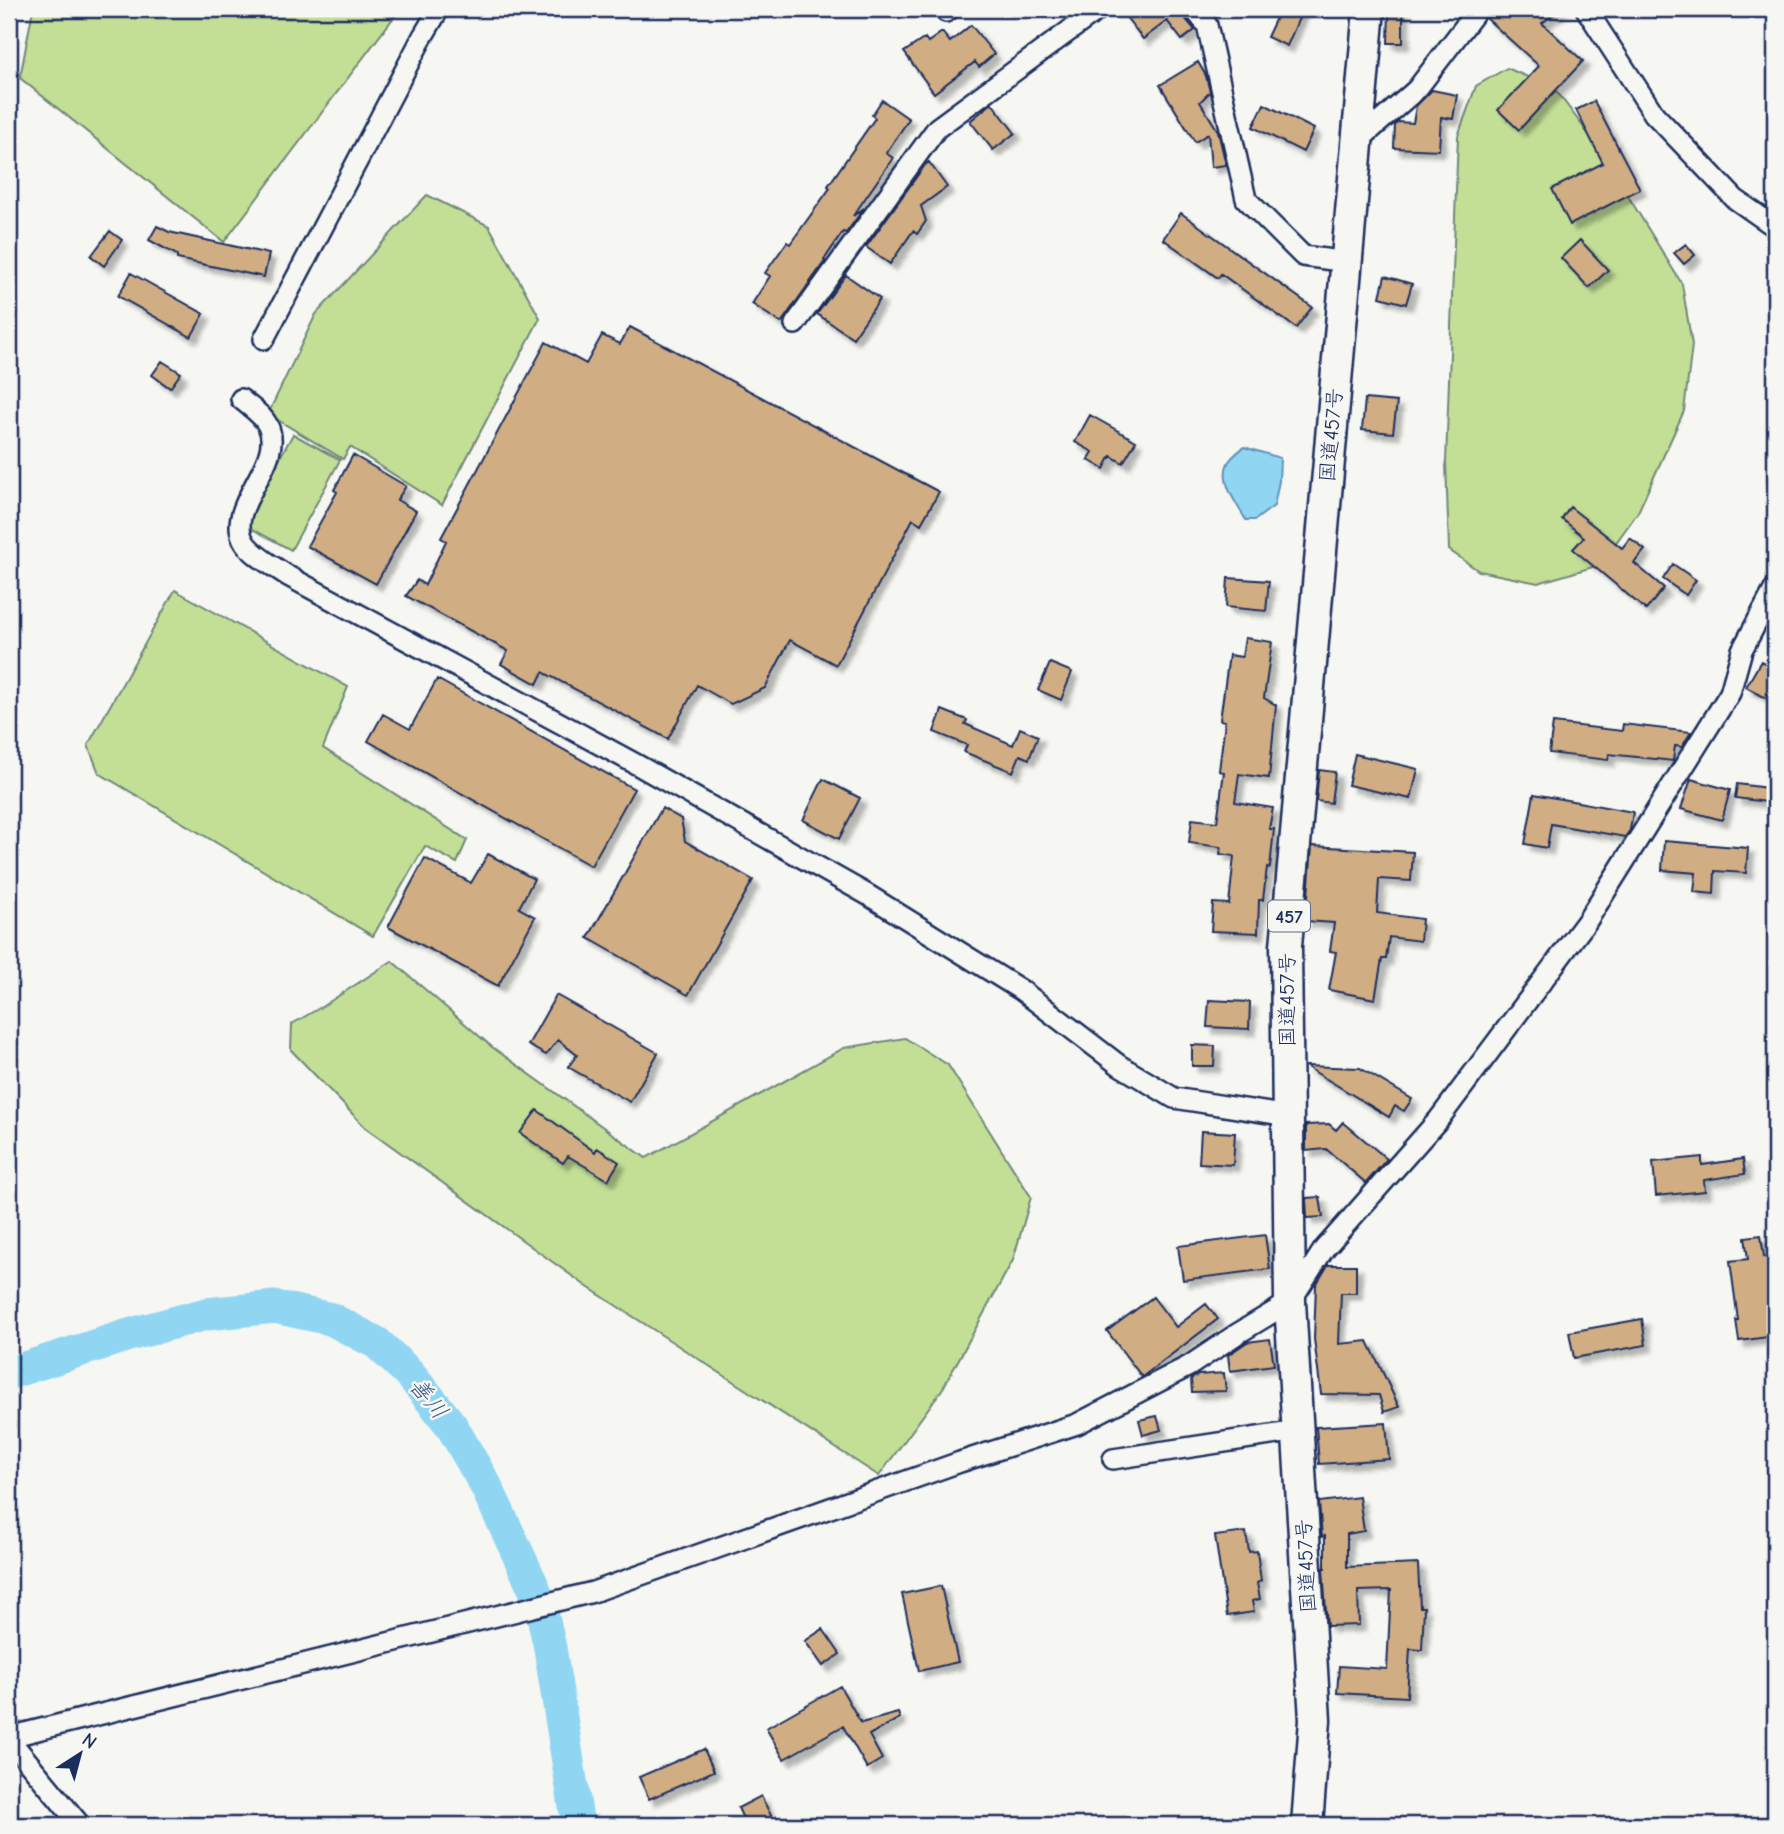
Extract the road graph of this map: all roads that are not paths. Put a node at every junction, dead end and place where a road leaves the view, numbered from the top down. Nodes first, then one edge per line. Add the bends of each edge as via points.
1 (439, 9) edge
2 (1099, 9) edge
3 (1194, 9) edge
4 (1369, 9) edge
5 (1478, 9) edge
6 (1586, 9) edge
7 (1357, 142) junction
8 (1775, 227) edge
9 (1347, 262) junction
10 (795, 324) dead end
11 (264, 339) dead end
12 (241, 399) dead end
13 (1775, 588) edge
14 (1288, 1116) junction
15 (1290, 1302) junction
16 (1298, 1431) junction
17 (1113, 1459) dead end
18 (9, 1738) edge
19 (80, 1825) edge
20 (1307, 1825) edge

1 - 11 street
2 - 10 street via 937,128
3 - 9 street via 1207,24 1246,199 1303,256
4 - 7 highway, 国道457号 / 457
5 - 7 street via 1417,89
6 - 8 street via 1654,114 1735,199
7 - 9 highway, 国道457号 / 457
9 - 14 highway, 国道457号 / 457 via 1286,946
12 - 14 street via 265,420 271,436 271,448 240,528 245,543 269,563 868,895 1021,990 1119,1065 1174,1098
13 - 15 street via 1742,650 1730,693 1587,921 1439,1119 1324,1249
14 - 15 highway, 国道457号 / 457
15 - 16 highway, 国道457号 / 457
15 - 18 street via 1189,1366 1077,1424 593,1592
16 - 17 street
16 - 20 highway, 国道457号 / 457 via 1315,1720
18 - 19 street

